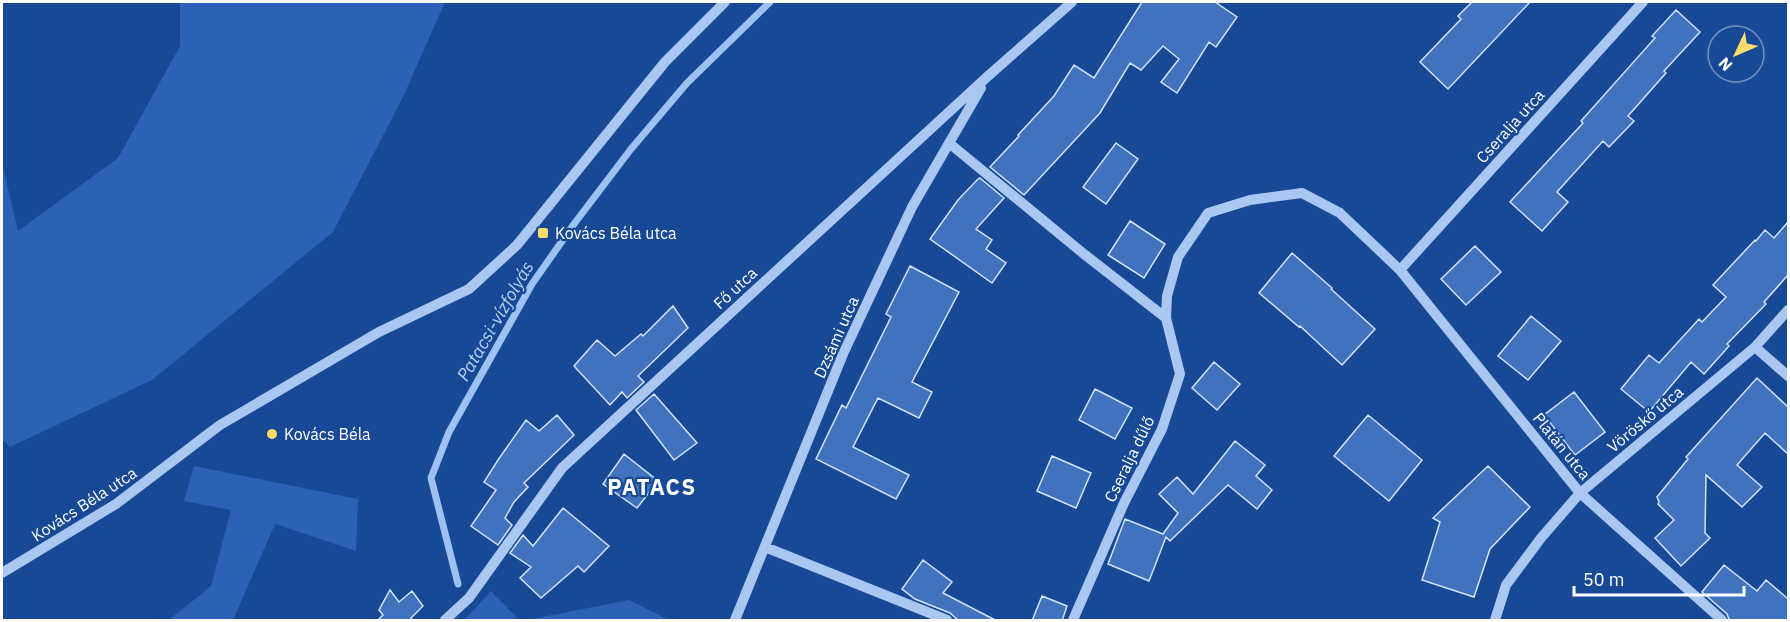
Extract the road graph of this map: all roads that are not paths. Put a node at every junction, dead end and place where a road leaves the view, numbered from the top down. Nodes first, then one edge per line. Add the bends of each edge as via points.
1 (725, 2) edge
2 (1072, 2) edge
3 (1643, 2) edge
4 (987, 77) junction
5 (949, 143) junction
6 (1400, 270) junction
7 (1788, 310) edge
8 (1166, 318) junction
9 (1755, 347) junction
10 (1788, 376) edge
11 (1580, 493) junction
12 (765, 547) junction
13 (2, 573) edge
14 (445, 621) edge
15 (735, 621) edge
16 (947, 621) edge
17 (1073, 621) edge
18 (1495, 621) edge
19 (1722, 621) edge

1 - 13 street, Kovács Béla utca via 665,62 518,245 469,289 379,332 220,425 116,504
2 - 4 street, Fő utca
3 - 6 street, Cseralja utca
4 - 5 street, Dzsámi utca
4 - 14 street, Fő utca via 562,468 469,598
5 - 8 street
5 - 12 street, Dzsámi utca via 912,207 843,354
6 - 8 street, Cseralja dűlő via 1340,213 1302,193 1250,200 1208,213 1178,256 1167,296
6 - 11 street, Platán utca
7 - 9 street, Vöröskő utca
8 - 17 street, Cseralja dűlő via 1180,374 1162,429 1124,503
9 - 10 street
9 - 11 street, Vöröskő utca
11 - 18 street, Vöröskő utca via 1506,585
11 - 19 street, Platán utca
12 - 15 street, Dzsámi utca
12 - 16 street

